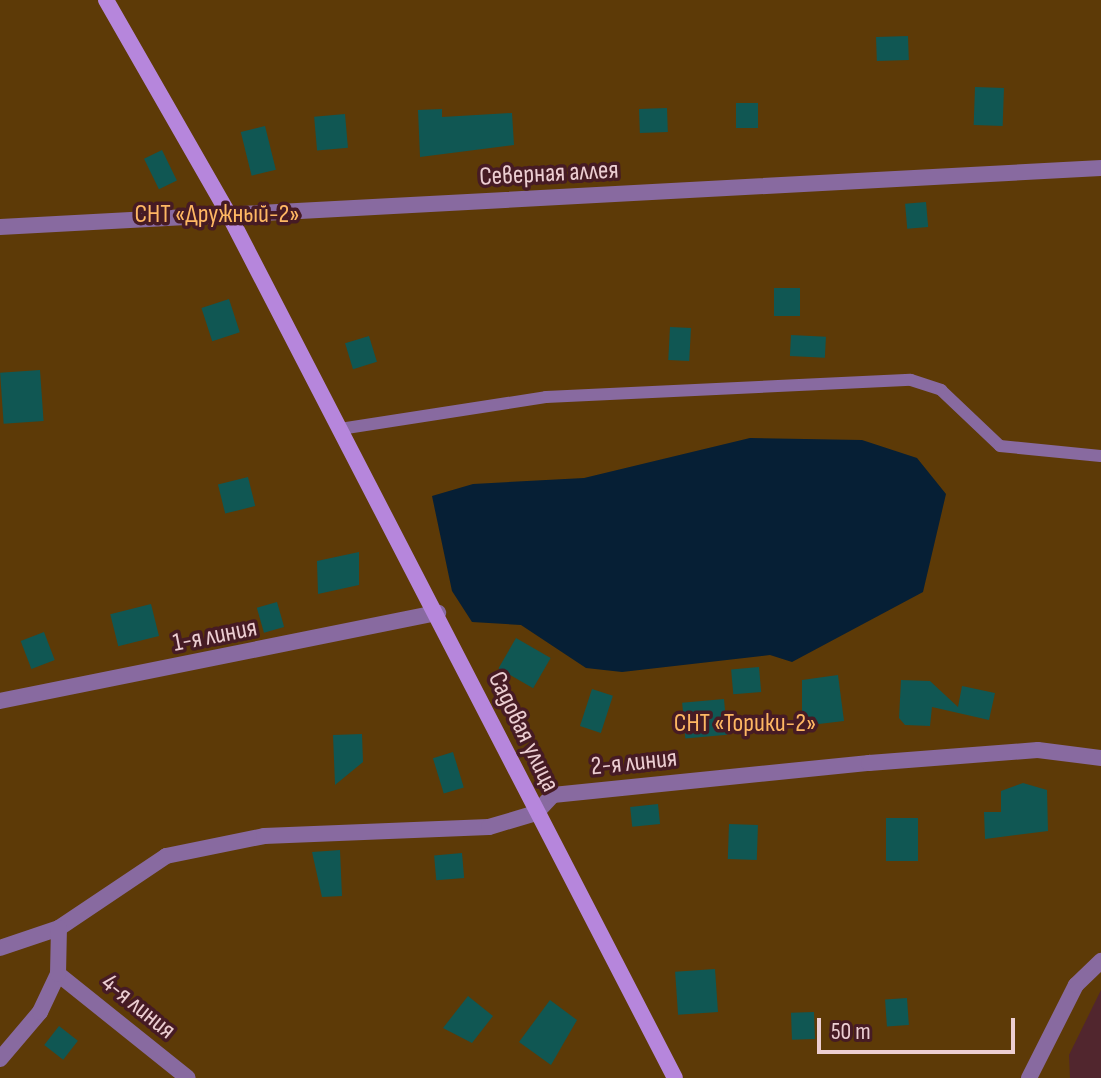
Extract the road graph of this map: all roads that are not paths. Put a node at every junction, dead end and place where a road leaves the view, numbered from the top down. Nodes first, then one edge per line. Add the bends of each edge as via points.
1 (106, 0) edge
2 (1101, 168) edge
3 (229, 215) junction
4 (0, 227) edge
5 (340, 429) junction
6 (1101, 456) edge
7 (438, 613) junction
8 (0, 701) edge
9 (1101, 758) edge
10 (536, 813) junction
11 (59, 928) junction
12 (0, 948) edge
13 (1101, 961) edge
14 (58, 974) junction
15 (0, 1059) edge
16 (1046, 1070) edge
17 (188, 1078) edge
18 (675, 1078) edge
19 (1029, 1078) edge

1 - 3 street, Садовая улица
2 - 3 street, Северная аллея
3 - 4 street, Северная аллея
3 - 5 street, Садовая улица
5 - 6 lane via 546,397 911,380 941,390 1000,446
5 - 7 street, Садовая улица
7 - 8 street, 1-я линия
7 - 10 street, Садовая улица
9 - 10 street, 2-я линия via 1038,750 838,766 553,795
10 - 11 street, 2-я линия via 489,827 264,836 166,856
10 - 18 street, Садовая улица
11 - 12 street, 2-я линия
11 - 14 street
13 - 16 street via 1076,985
14 - 15 street via 40,1012
14 - 17 street, 4-я линия
16 - 19 street

